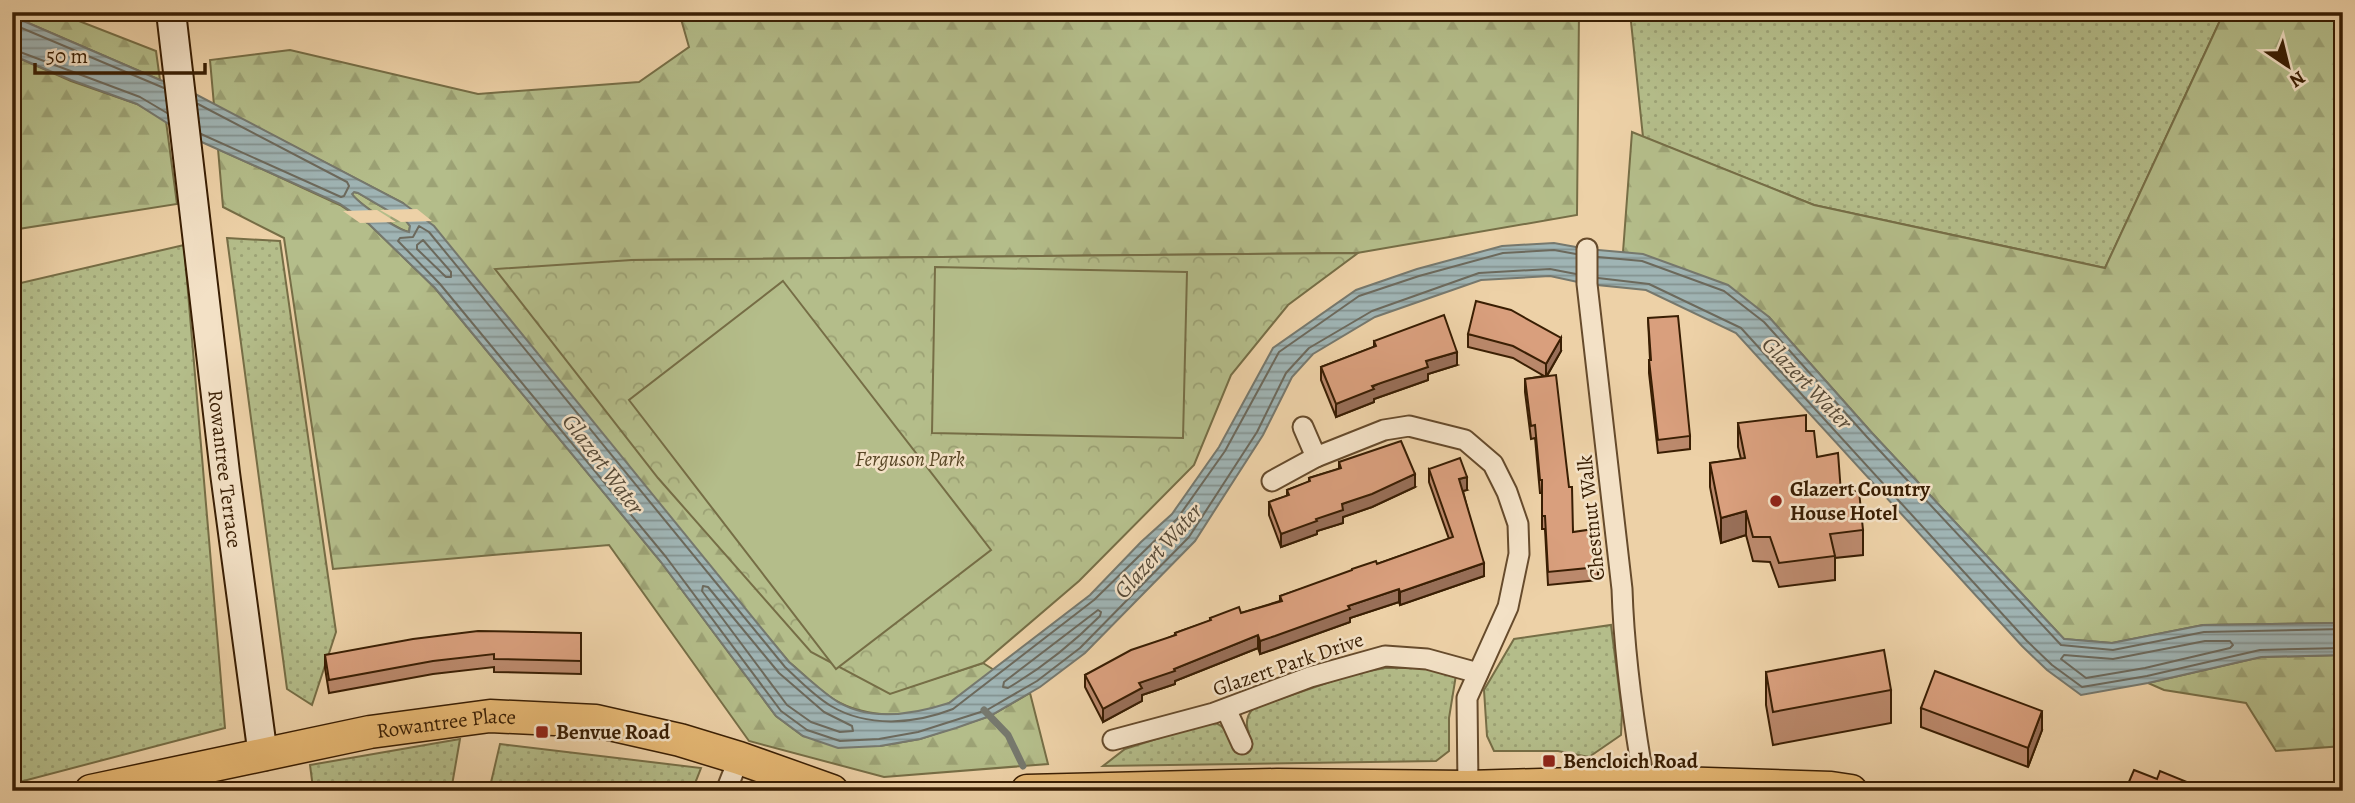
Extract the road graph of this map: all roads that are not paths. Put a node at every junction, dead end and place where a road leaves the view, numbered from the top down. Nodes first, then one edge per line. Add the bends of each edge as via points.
1 (171, 16) edge
2 (1587, 249) dead end
3 (1303, 427) dead end
4 (1316, 457) junction
5 (1272, 481) dead end
6 (1478, 673) junction
7 (1226, 709) junction
8 (1113, 740) dead end
9 (1242, 744) dead end
10 (263, 756) junction
11 (739, 758) junction
12 (1632, 785) edge
13 (1468, 787) junction
14 (1276, 788) edge
15 (91, 791) edge
16 (726, 791) edge
17 (832, 791) edge
18 (1027, 791) edge
19 (1851, 791) edge

1 - 10 main road, Rowantree Terrace
2 - 12 street, Chestnut Walk via 1634,722
3 - 4 street
4 - 5 street
4 - 6 street via 1384,430 1409,426 1465,440 1493,464 1518,524 1519,554 1508,607
6 - 7 street, Glazert Park Drive via 1427,659 1385,656 1310,677
6 - 13 street via 1467,698
7 - 8 street, Glazert Park Drive
7 - 9 street
10 - 11 main road, Rowantree Place via 369,732 490,716 596,721
10 - 15 main road, Rowantree Place
11 - 16 street
11 - 17 main road, Rowantree Place
12 - 13 main road
12 - 19 main road
13 - 14 main road
14 - 18 main road

